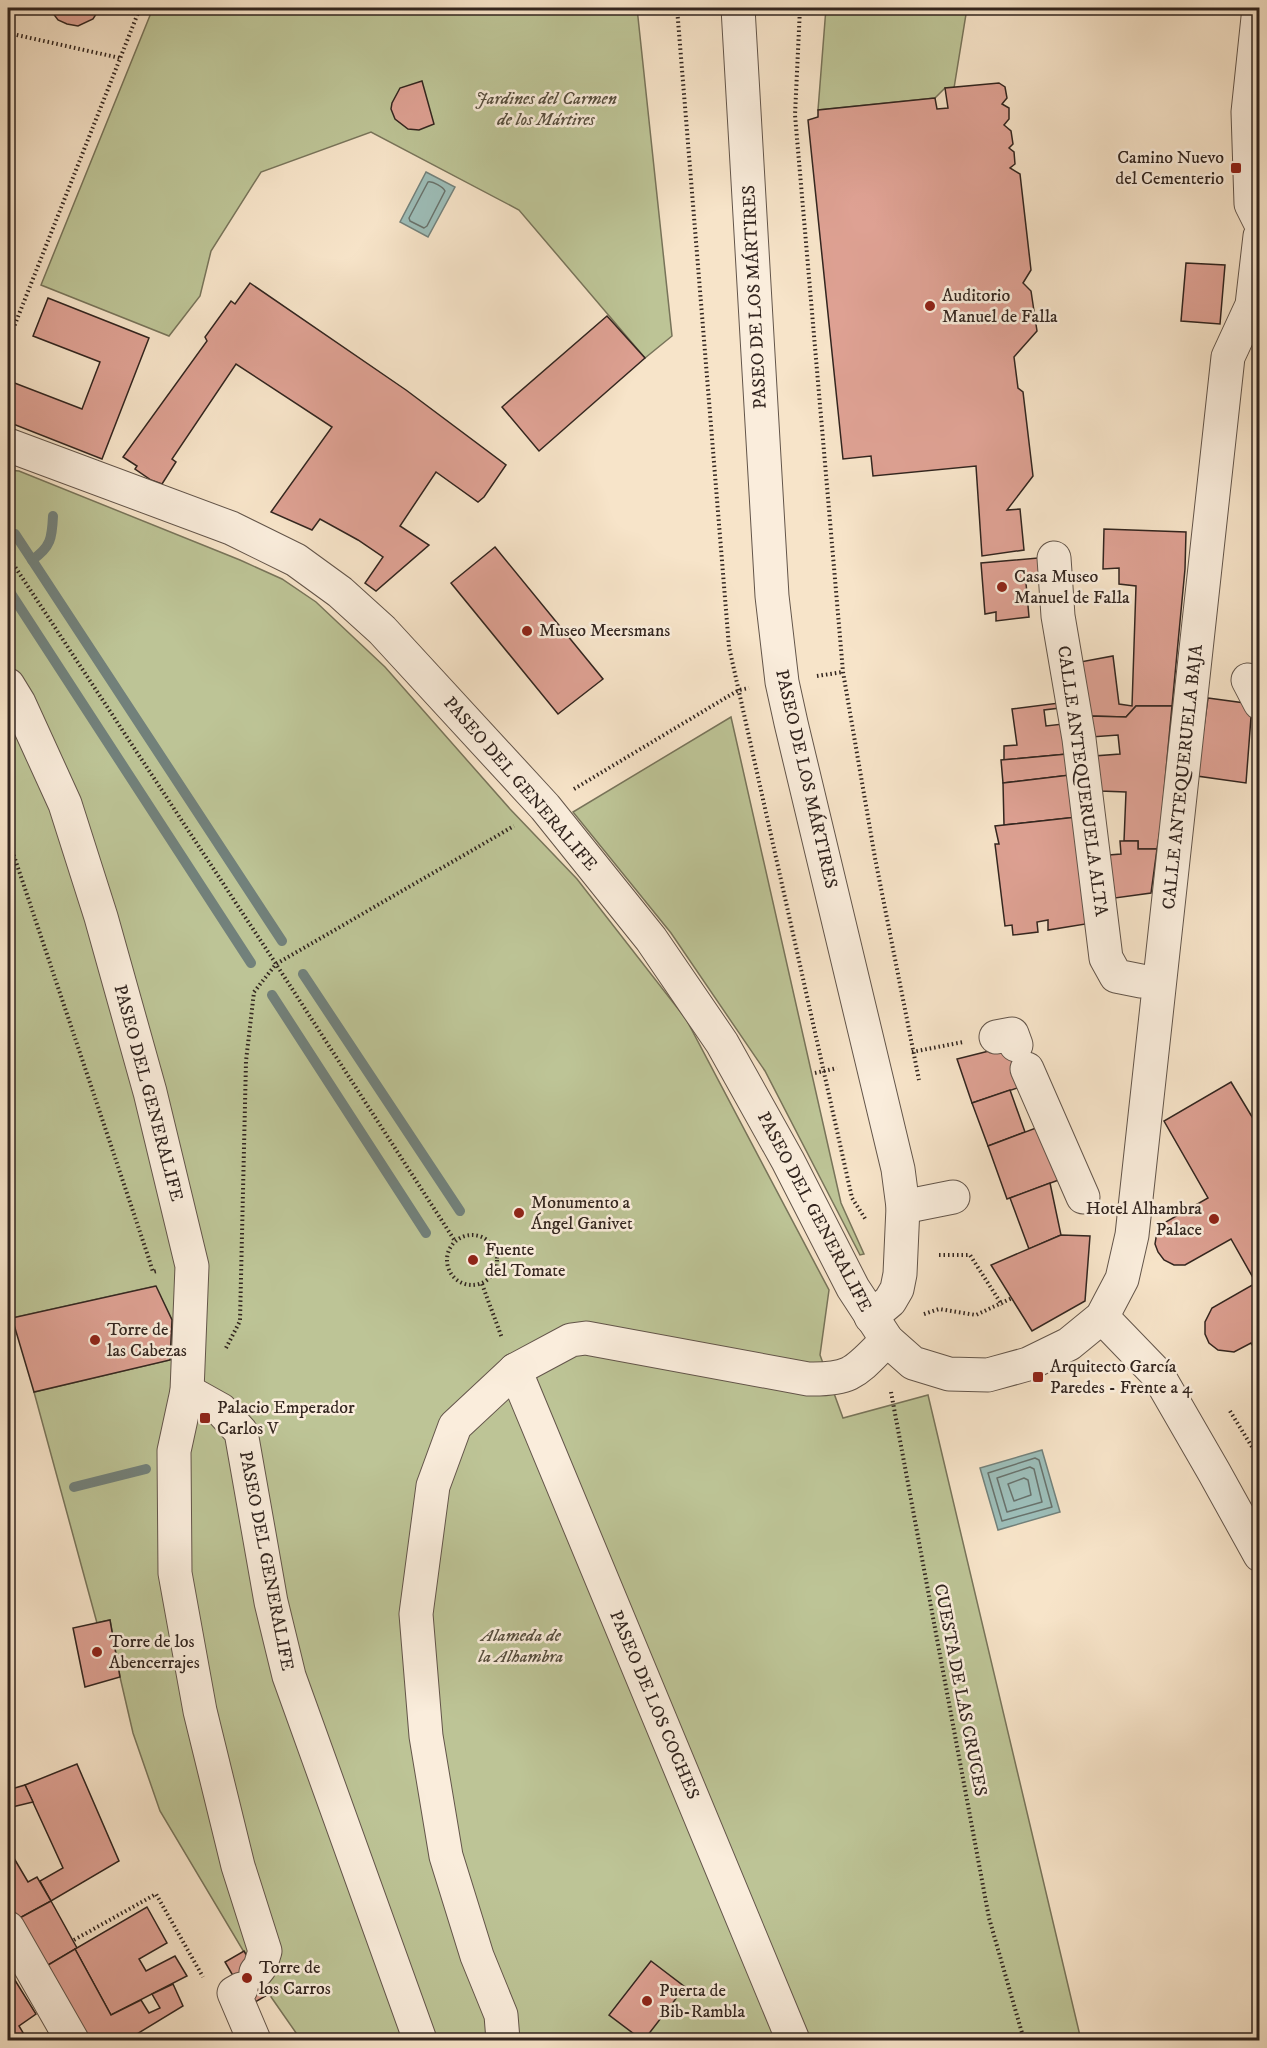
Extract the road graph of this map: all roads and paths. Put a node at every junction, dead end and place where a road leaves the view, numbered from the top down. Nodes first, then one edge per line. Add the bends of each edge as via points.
1 (140, 8) edge
2 (738, 8) edge
3 (800, 8) edge
4 (1259, 8) edge
5 (8, 33) edge
6 (120, 58) junction
7 (1260, 222) edge
8 (1260, 236) edge
9 (1256, 311) edge
10 (8, 342) edge
11 (8, 445) edge
12 (8, 556) edge
13 (1054, 558) dead end
14 (843, 672) junction
15 (809, 678) dead end
16 (8, 685) edge
17 (739, 690) dead end
18 (569, 792) dead end
19 (516, 825) dead end
20 (8, 838) edge
21 (276, 964) junction
22 (1141, 981) dead end
23 (953, 1044) dead end
24 (1013, 1051) dead end
25 (912, 1052) junction
26 (906, 1054) dead end
27 (843, 1067) dead end
28 (815, 1073) dead end
29 (919, 1080) dead end
30 (953, 1197) dead end
31 (1083, 1197) dead end
32 (903, 1207) junction
33 (455, 1241) junction
34 (148, 1256) dead end
35 (939, 1256) dead end
36 (482, 1284) junction
37 (1012, 1298) dead end
38 (1002, 1305) junction
39 (921, 1315) dead end
40 (1102, 1317) junction
41 (879, 1329) junction
42 (503, 1340) dead end
43 (225, 1351) dead end
44 (515, 1370) junction
45 (187, 1391) junction
46 (1230, 1411) dead end
47 (1260, 1460) edge
48 (1260, 1556) edge
49 (8, 1928) edge
50 (74, 1940) dead end
51 (205, 1981) dead end
52 (72, 2040) edge
53 (254, 2040) edge
54 (420, 2040) edge
55 (502, 2040) edge
56 (793, 2040) edge
57 (1024, 2040) edge

1 - 6 path
2 - 32 street, PASEO DE LOS MÁRTIRES via 772,597 782,682 873,1060
3 - 14 path via 795,115
4 - 7 street via 1248,112 1251,204
5 - 6 path
6 - 10 path
8 - 9 street, CALLE ANTEQUERUELA BAJA
9 - 40 street, CALLE ANTEQUERUELA BAJA via 1228,357 1132,1235 1122,1279
11 - 41 street, PASEO DEL GENERALIFE via 231,528 278,551 340,592 382,630 545,807 651,939 723,1043 853,1288
12 - 21 path
13 - 22 street, CALLE ANTEQUERUELA ALTA via 1058,616 1079,739 1106,958 1116,976
14 - 15 path
14 - 25 path
16 - 45 street, PASEO DEL GENERALIFE via 65,804 150,1092 192,1266
17 - 18 path
19 - 21 path
20 - 34 path
21 - 33 path
21 - 43 path via 254,992 246,1061 240,1321
23 - 25 path
24 - 31 street
25 - 26 path
25 - 29 path
27 - 28 path
30 - 32 street
32 - 41 street, PASEO DE LOS MÁRTIRES via 900,1274
33 - 36 path via 447,1254 448,1270 466,1285
33 - 36 path via 463,1236 481,1236 494,1247 498,1255 495,1273
35 - 38 path via 970,1254
36 - 42 path
37 - 38 path
38 - 39 path via 976,1315 939,1309
40 - 41 street, PASEO DEL GENERALIFE via 1069,1344 1028,1364 988,1376 948,1374 913,1363
40 - 48 street via 1158,1376
41 - 44 street via 853,1373 835,1379 808,1379 586,1338 571,1340
41 - 57 path, CUESTA DE LAS CRUCES via 989,1918
44 - 55 street via 455,1426 433,1486 416,1614 426,1736 446,1856 477,1956 501,2015
44 - 56 street, PASEO DE LOS COCHES
45 - 53 street via 174,1451 175,1573 200,1711 238,1866 265,1951 260,1967 234,1992
45 - 54 street, PASEO DEL GENERALIFE via 220,1410 241,1432 271,1602 289,1676
46 - 47 path
49 - 52 street
50 - 51 path via 156,1894

